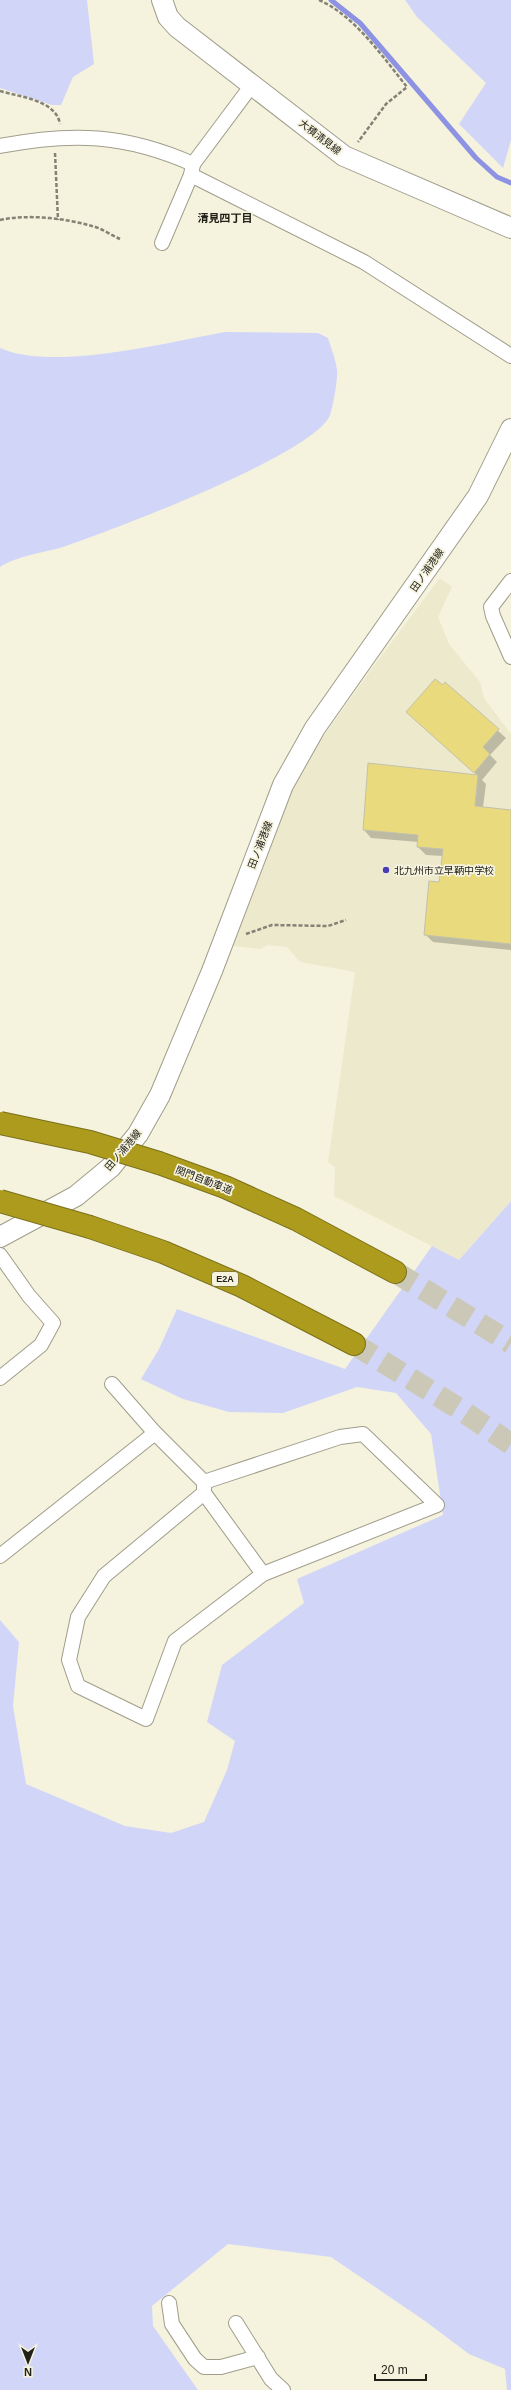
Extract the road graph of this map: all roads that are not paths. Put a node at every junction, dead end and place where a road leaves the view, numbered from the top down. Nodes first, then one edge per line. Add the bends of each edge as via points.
1 (162, 0) edge
2 (252, 85) junction
3 (0, 146) edge
4 (192, 169) junction
5 (511, 228) edge
6 (162, 243) dead end
7 (511, 356) edge
8 (511, 429) edge
9 (506, 453) edge
10 (511, 581) edge
11 (511, 657) edge
12 (0, 1123) edge
13 (0, 1201) edge
14 (0, 1237) edge
15 (0, 1255) edge
16 (395, 1272) tunnel mouth
17 (354, 1344) tunnel mouth
18 (0, 1378) edge
19 (112, 1384) dead end
20 (155, 1433) junction
21 (204, 1487) junction
22 (0, 1556) edge
23 (263, 1574) junction
24 (168, 2302) dead end
25 (236, 2323) dead end
26 (258, 2357) junction
27 (283, 2390) edge

1 - 2 main road, 大積清見線 via 168,17 177,27
2 - 4 street
2 - 5 main road, 大積清見線 via 347,157
3 - 4 street via 58,138 101,137 166,152
4 - 6 street
4 - 7 street via 364,262
8 - 9 main road, 田ノ浦港線
9 - 14 main road, 田ノ浦港線 via 315,728 283,786 226,936 160,1095 138,1134 111,1167 76,1196
10 - 11 street via 492,607 493,616
12 - 16 highway, 関門自動車道, bridge via 90,1142 225,1187 296,1219
13 - 17 highway, E2A, bridge via 90,1227 163,1252 242,1286
15 - 18 street via 29,1296 53,1323 41,1345
19 - 20 street
20 - 21 street
20 - 22 street
21 - 23 street
21 - 23 street via 340,1437 363,1434 437,1505
21 - 23 street via 104,1576 78,1617 69,1660 78,1686 146,1719 175,1641
24 - 26 street via 172,2324 204,2368 220,2368
25 - 26 street
26 - 27 street via 271,2379

